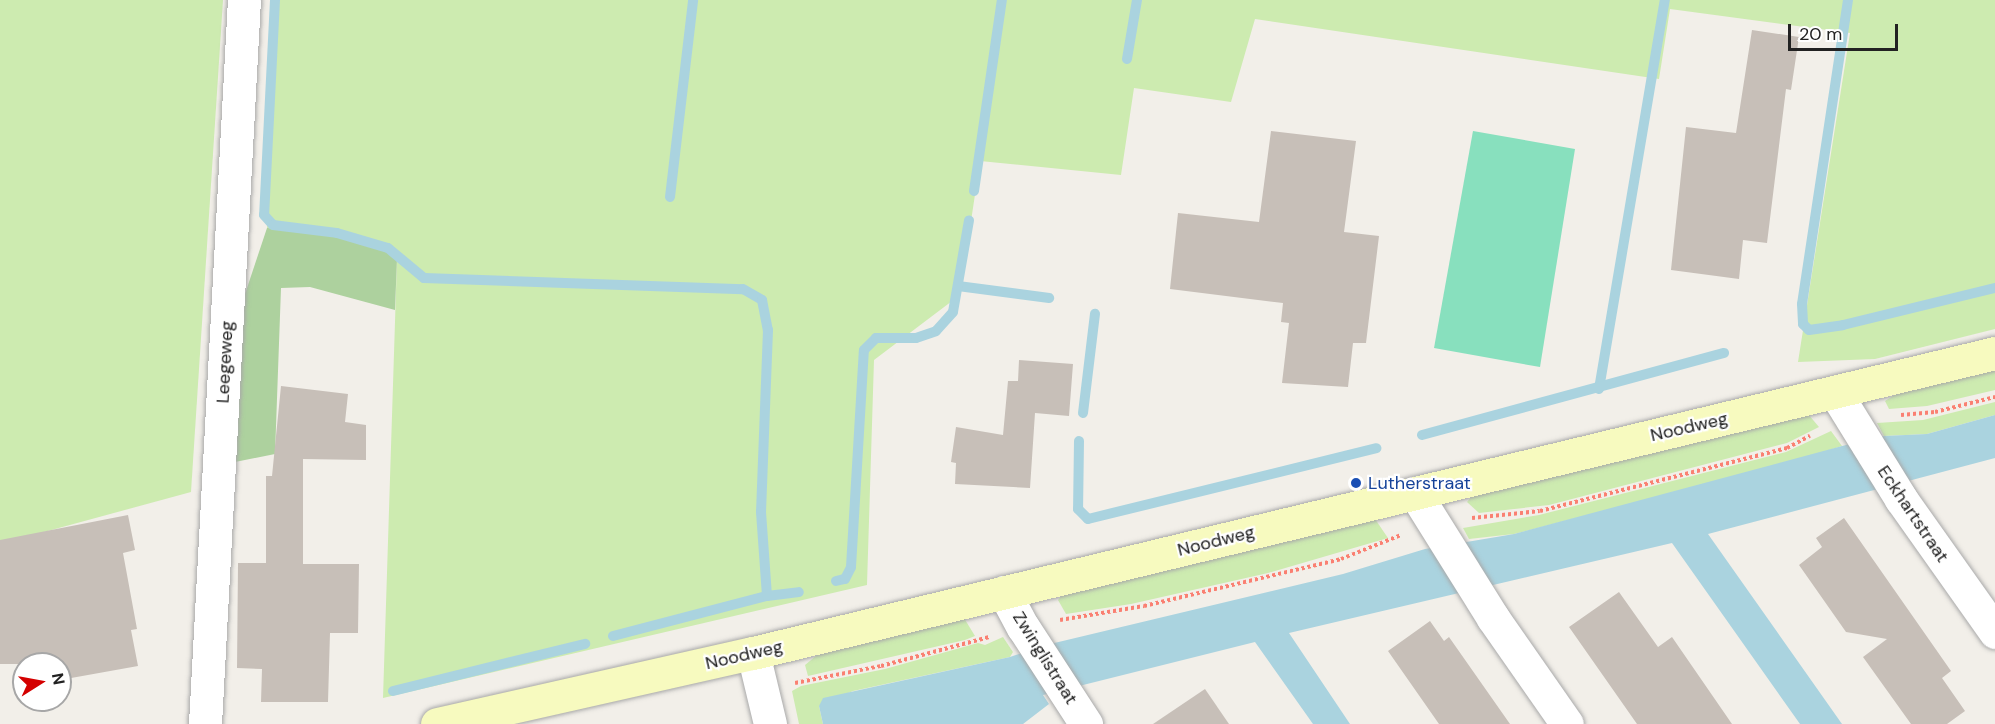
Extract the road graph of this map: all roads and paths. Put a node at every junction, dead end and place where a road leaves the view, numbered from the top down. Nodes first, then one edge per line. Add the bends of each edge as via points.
1 (244, 0) edge
2 (1995, 352) edge
3 (1995, 397) edge
4 (1842, 406) junction
5 (1415, 493) junction
6 (1436, 522) junction
7 (1005, 592) junction
8 (1023, 627) junction
9 (1995, 633) edge
10 (753, 653) junction
11 (762, 690) junction
12 (1080, 715) edge
13 (205, 724) edge
14 (437, 724) edge
15 (770, 724) edge
16 (1567, 724) edge

1 - 13 street, Leegeweg
2 - 4 main road, Noodweg
3 - 4 path via 1914,415
4 - 5 main road, Noodweg
4 - 6 path via 1787,448 1540,511
4 - 9 street, Eckhartstraat via 1901,499
5 - 6 street
5 - 7 main road, Noodweg
6 - 8 path via 1341,559 1112,613
6 - 16 street via 1493,618
7 - 8 street, Zwinglistraat
7 - 10 main road, Noodweg
8 - 11 path via 881,666
8 - 12 street, Zwinglistraat
10 - 11 street
10 - 14 main road, Noodweg
11 - 15 street

